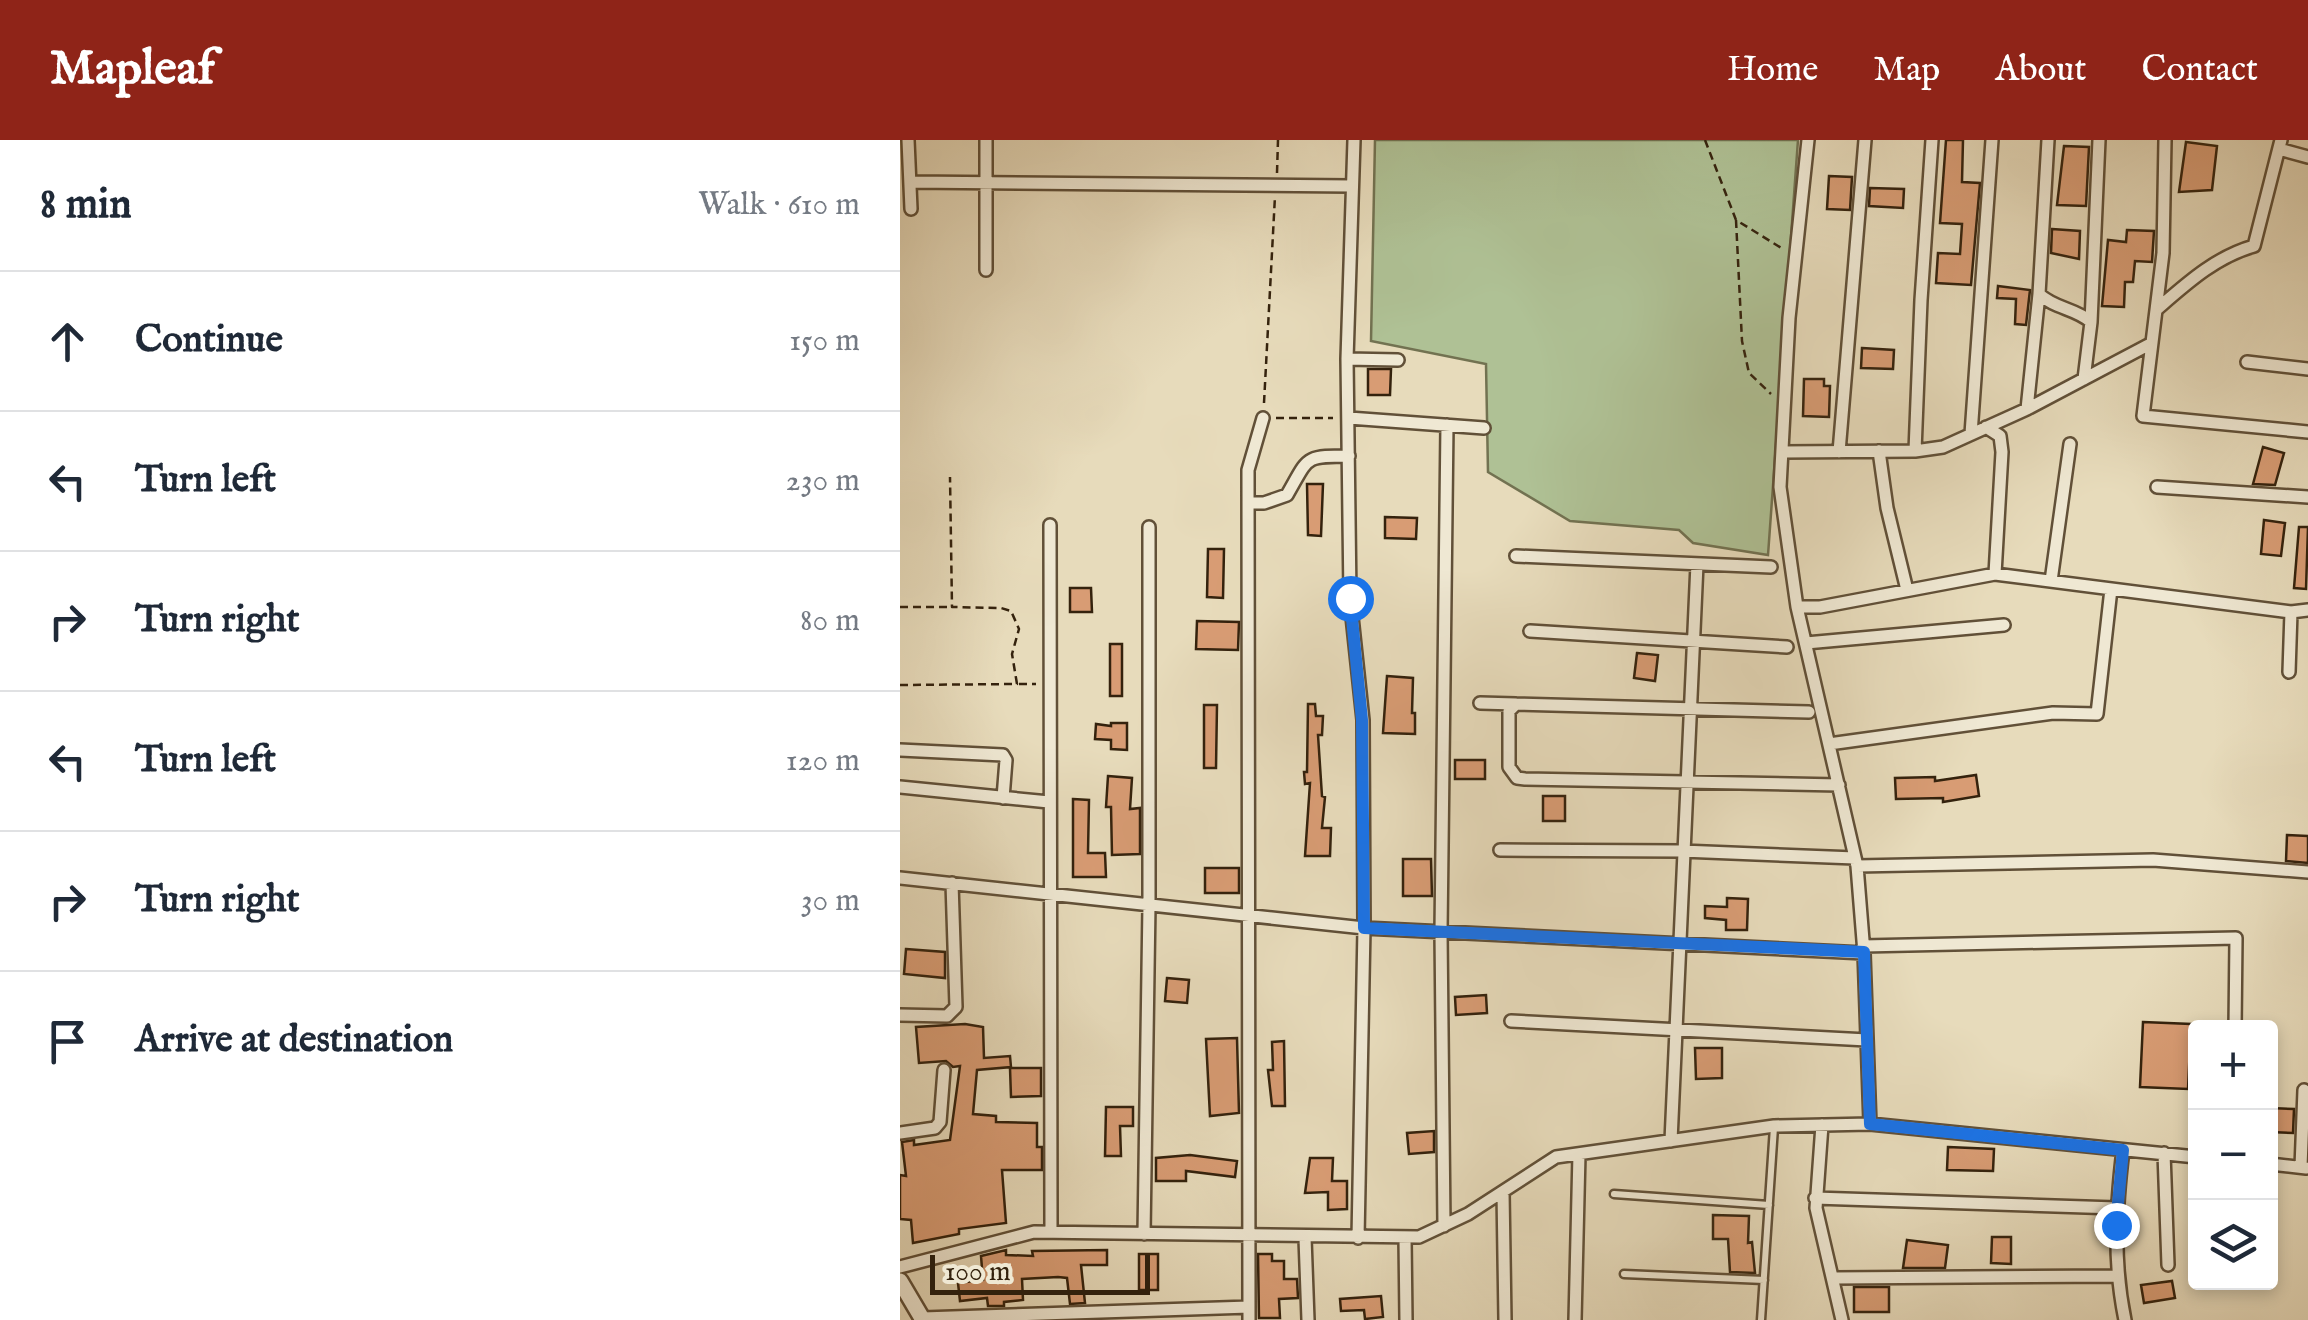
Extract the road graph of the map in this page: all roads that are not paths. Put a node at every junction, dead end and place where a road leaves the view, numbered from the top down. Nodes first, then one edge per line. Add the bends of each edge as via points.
1 (908, 140) edge
2 (986, 140) edge
3 (1354, 140) edge
4 (1808, 140) edge
5 (1865, 140) edge
6 (1932, 140) edge
7 (1992, 140) edge
8 (2048, 140) edge
9 (2099, 140) edge
10 (2165, 140) edge
11 (2280, 144) edge
12 (2308, 157) edge
13 (910, 182) junction
14 (986, 182) junction
15 (1350, 186) junction
16 (910, 209) dead end
17 (986, 270) dead end
18 (2039, 294) junction
19 (2156, 310) junction
20 (2091, 322) junction
21 (2152, 343) junction
22 (1347, 358) junction
23 (1398, 360) dead end
24 (2247, 362) dead end
25 (2308, 369) edge
26 (2084, 378) junction
27 (2026, 409) junction
28 (1263, 418) road end
29 (1349, 418) junction
30 (1447, 425) junction
31 (1986, 427) junction
32 (1484, 428) dead end
33 (2308, 432) edge
34 (1971, 434) junction
35 (2070, 444) dead end
36 (1879, 451) junction
37 (1914, 451) junction
38 (1783, 452) junction
39 (1839, 452) junction
40 (1349, 456) junction
41 (2157, 487) dead end
42 (2308, 497) edge
43 (1248, 503) junction
44 (1050, 525) dead end
45 (1148, 527) dead end
46 (1516, 556) dead end
47 (1697, 564) junction
48 (1771, 568) dead end
49 (1995, 574) junction
50 (2052, 581) junction
51 (2111, 589) junction
52 (1908, 590) junction
53 (1797, 607) junction
54 (2308, 610) edge
55 (2291, 612) junction
56 (2004, 624) dead end
57 (1530, 631) dead end
58 (1693, 640) junction
59 (1806, 643) junction
60 (1787, 647) dead end
61 (2290, 672) dead end
62 (1480, 703) dead end
63 (1516, 704) junction
64 (1689, 708) junction
65 (1809, 712) dead end
66 (1829, 744) junction
67 (900, 750) edge
68 (1687, 781) junction
69 (1839, 785) junction
70 (900, 788) edge
71 (1003, 798) junction
72 (1049, 802) junction
73 (1500, 850) dead end
74 (1682, 851) junction
75 (1856, 862) junction
76 (2308, 872) edge
77 (900, 878) edge
78 (952, 883) junction
79 (1049, 894) junction
80 (1149, 905) junction
81 (1248, 916) junction
82 (1364, 928) junction
83 (1441, 932) junction
84 (1677, 944) junction
85 (1864, 950) junction
86 (900, 1016) edge
87 (2235, 1020) edge
88 (1511, 1021) dead end
89 (1674, 1029) junction
90 (1867, 1040) junction
91 (944, 1070) dead end
92 (2304, 1090) dead end
93 (1870, 1124) junction
94 (1822, 1125) junction
95 (1774, 1126) junction
96 (900, 1133) edge
97 (1671, 1141) junction
98 (2123, 1150) junction
99 (1579, 1154) junction
100 (2164, 1154) junction
101 (2188, 1156) edge
102 (2278, 1165) edge
103 (2305, 1168) edge
104 (1503, 1192) junction
105 (1614, 1194) dead end
106 (1816, 1198) junction
107 (1769, 1205) junction
108 (2116, 1208) junction
109 (1444, 1226) junction
110 (1051, 1232) junction
111 (1144, 1234) junction
112 (1247, 1236) junction
113 (1306, 1238) junction
114 (1358, 1238) junction
115 (1405, 1238) junction
116 (2168, 1266) dead end
117 (900, 1267) edge
118 (1624, 1274) dead end
119 (2117, 1276) junction
120 (1834, 1278) junction
121 (1764, 1280) junction
122 (900, 1281) edge
123 (1249, 1314) edge
124 (923, 1319) edge
125 (1308, 1320) edge
126 (1406, 1320) edge
127 (1505, 1320) edge
128 (1576, 1320) edge
129 (1761, 1320) edge
130 (1842, 1320) edge
131 (2125, 1320) edge

1 - 13 street
2 - 14 street
3 - 15 street
4 - 38 street
5 - 39 street
6 - 37 street
7 - 34 street
8 - 18 street
9 - 20 street
10 - 19 street
11 - 12 street
11 - 19 street via 2254,246 2196,276
13 - 14 street
13 - 16 street
14 - 15 street
14 - 17 street
15 - 22 street
18 - 20 street
18 - 27 street
19 - 21 street
20 - 26 street
21 - 26 street
21 - 33 street via 2143,416
22 - 23 street
22 - 29 street
24 - 25 street
26 - 27 street
27 - 31 street
28 - 43 street via 1248,470
29 - 30 street
29 - 40 street
30 - 32 street
30 - 83 street
31 - 34 street
31 - 49 street via 2000,436 2002,452
34 - 37 street via 1942,448
35 - 50 street
36 - 37 street
36 - 39 street
36 - 52 street
38 - 39 street
38 - 53 street via 1780,487
40 - 43 street via 1304,462 1287,495
40 - 82 street
41 - 42 street
43 - 81 street
44 - 72 street
45 - 80 street
46 - 47 street
47 - 48 street
47 - 58 street
49 - 50 street
49 - 52 street
50 - 51 street
51 - 55 street
51 - 66 street via 2097,714 2053,713
52 - 53 street
53 - 59 street
54 - 55 street
55 - 61 street
56 - 59 street
57 - 58 street
58 - 60 street
58 - 64 street
59 - 66 street
62 - 63 street
63 - 64 street
63 - 68 street via 1509,711 1510,767 1517,778
64 - 65 street
64 - 68 street
66 - 69 street
67 - 71 street via 1002,756
68 - 69 street
68 - 74 street
69 - 75 street
70 - 71 street
71 - 72 street
72 - 79 street
73 - 74 street
74 - 75 street
74 - 84 street
75 - 76 street via 2153,860
75 - 85 street
77 - 78 street
78 - 79 street
78 - 86 street via 956,1007 947,1016
79 - 80 street
79 - 110 street
80 - 81 street
80 - 111 street
81 - 82 street
81 - 112 street
82 - 83 street
82 - 114 street
83 - 84 street
83 - 109 street
84 - 85 street
84 - 89 street
85 - 87 street via 2236,938
85 - 90 street
88 - 89 street
89 - 90 street
89 - 97 street
90 - 93 street
91 - 96 street via 940,1122
92 - 103 street
93 - 94 street
93 - 98 street
94 - 95 street
94 - 106 street
95 - 97 street
95 - 107 lane
97 - 99 street
98 - 100 street
98 - 108 street
99 - 104 street via 1556,1157
99 - 128 street
100 - 101 street
100 - 116 street
102 - 103 street
104 - 109 street
104 - 127 street
105 - 107 lane
106 - 108 street
106 - 120 street
107 - 121 lane
108 - 119 street
109 - 115 street
110 - 111 street
110 - 117 street
111 - 112 street
112 - 113 street
112 - 123 street
113 - 114 street
113 - 125 street
114 - 115 street
115 - 126 street
118 - 121 lane
119 - 120 street
119 - 131 street
120 - 130 street
121 - 129 lane
122 - 124 street
123 - 124 street

